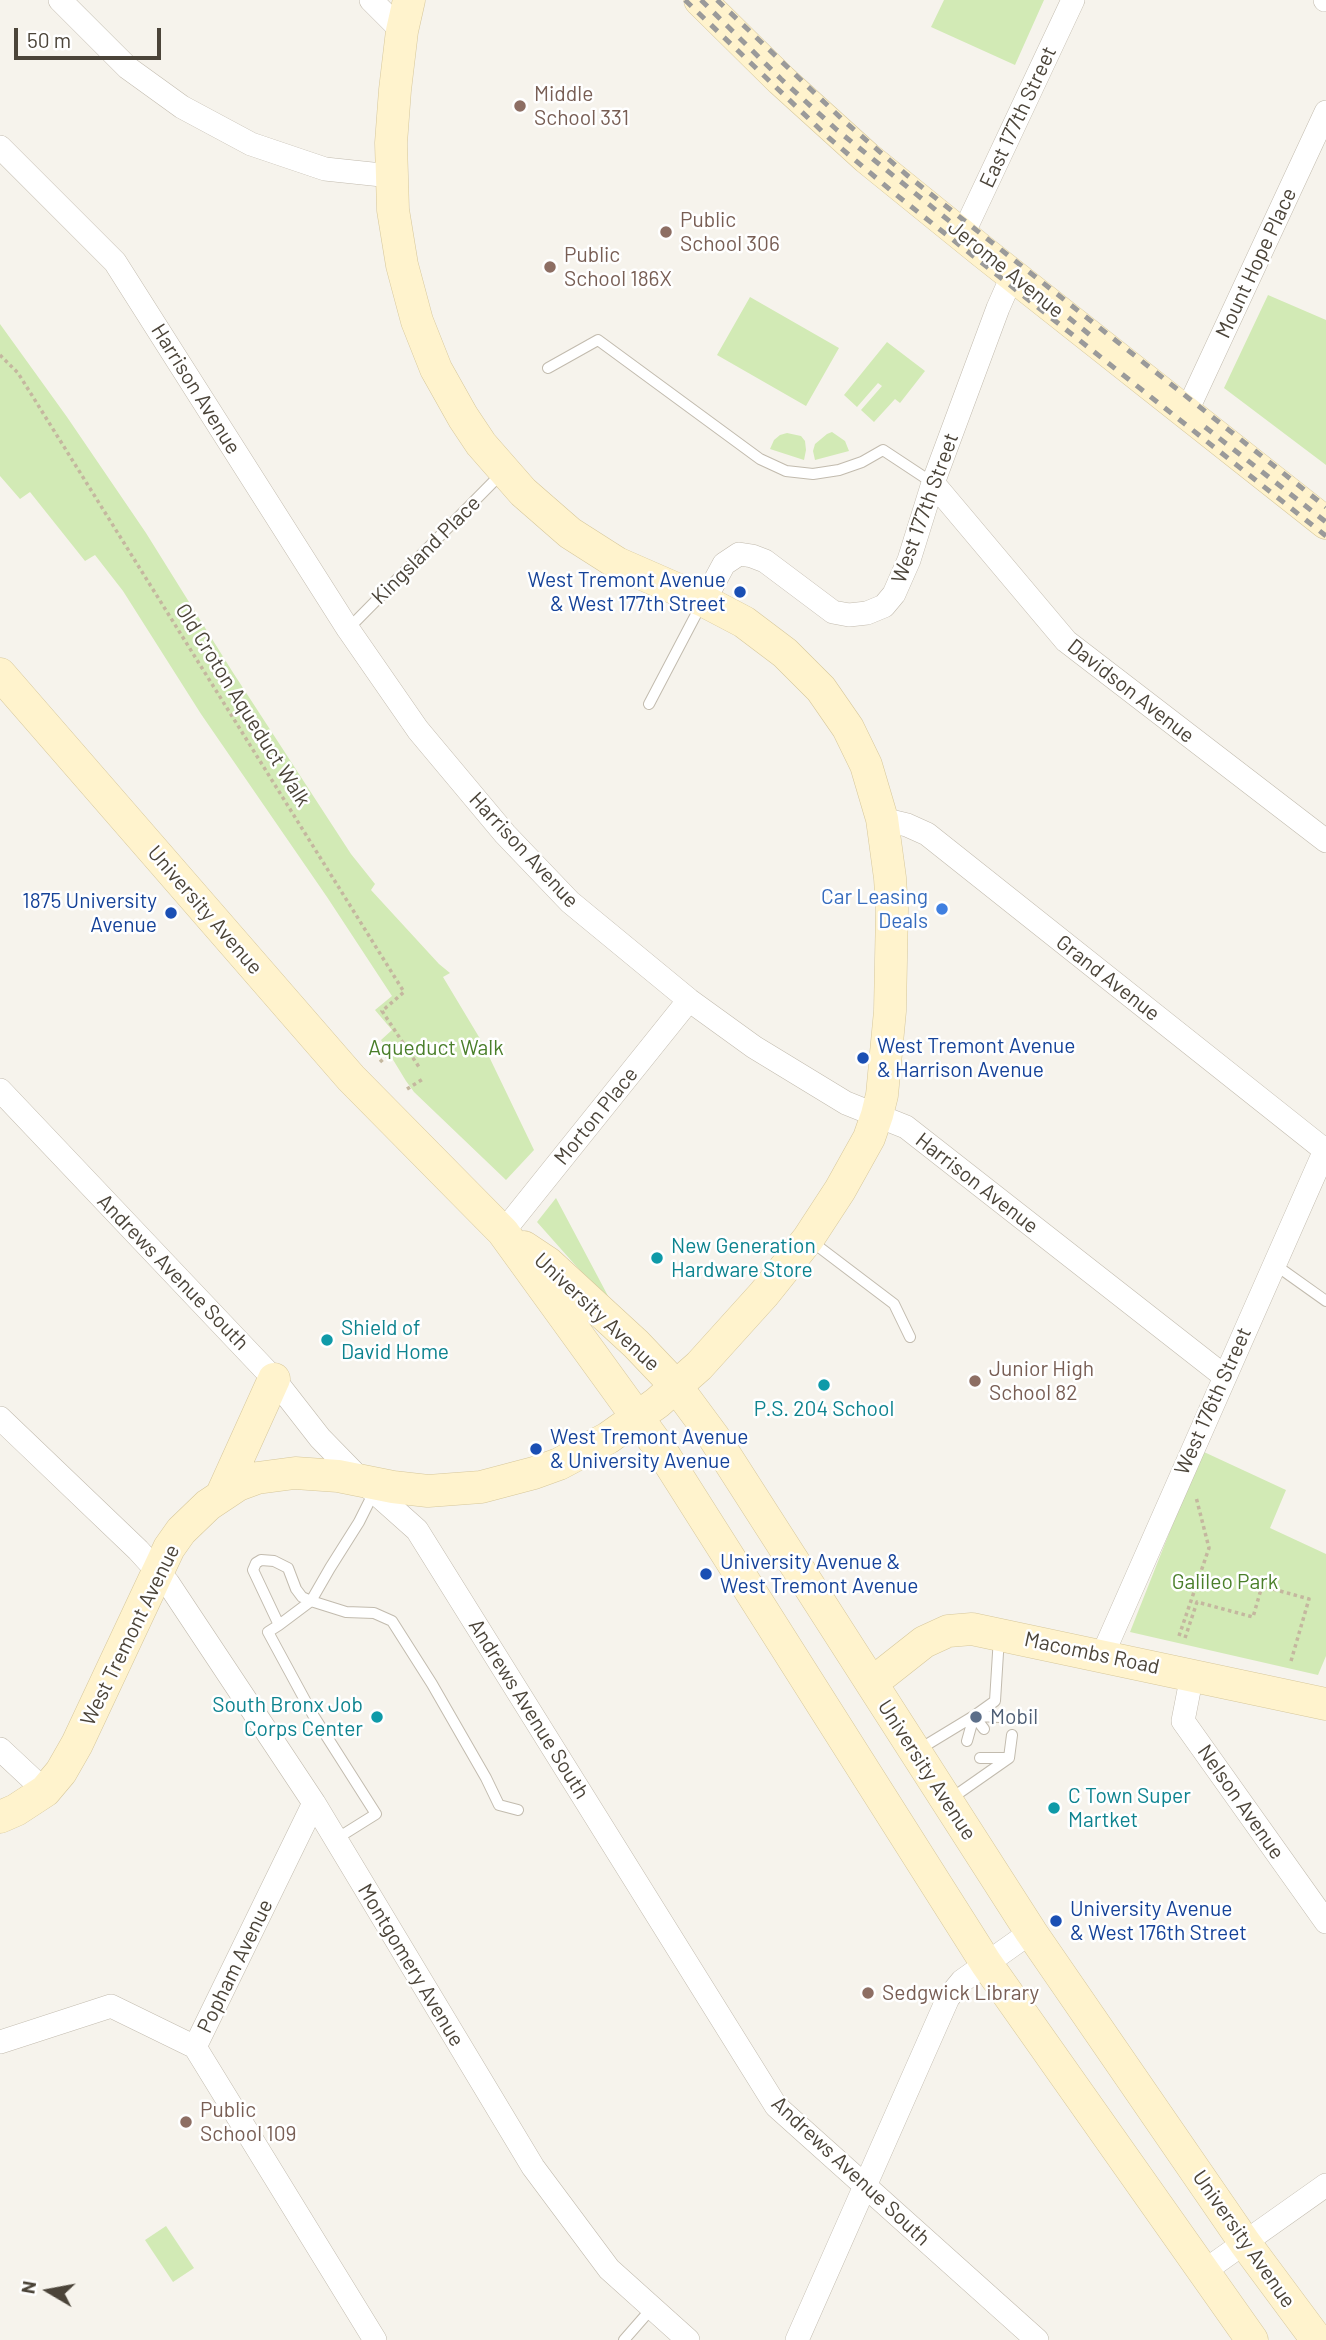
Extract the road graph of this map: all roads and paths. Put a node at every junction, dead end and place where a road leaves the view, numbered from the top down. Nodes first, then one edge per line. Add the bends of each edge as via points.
1 (60, 0) edge
2 (371, 0) edge
3 (410, 0) edge
4 (701, 0) edge
5 (1073, 0) edge
6 (402, 31) junction
7 (1326, 112) edge
8 (0, 147) edge
9 (391, 176) junction
10 (963, 234) junction
11 (1013, 274) junction
12 (0, 355) edge
13 (548, 368) dead end
14 (1186, 413) junction
15 (504, 471) junction
16 (933, 483) junction
17 (1326, 523) edge
18 (704, 601) junction
19 (348, 629) junction
20 (0, 674) edge
21 (649, 704) dead end
22 (882, 819) junction
23 (1326, 841) edge
24 (689, 1000) junction
25 (402, 1042) junction
26 (380, 1062) dead end
27 (419, 1067) dead end
28 (423, 1079) dead end
29 (407, 1089) dead end
30 (0, 1090) edge
31 (877, 1115) junction
32 (1326, 1150) edge
33 (503, 1232) junction
34 (808, 1238) junction
35 (1274, 1264) junction
36 (1326, 1301) edge
37 (910, 1337) dead end
38 (1224, 1376) junction
39 (274, 1379) junction
40 (676, 1386) junction
41 (0, 1418) edge
42 (637, 1418) junction
43 (368, 1486) junction
44 (1194, 1490) dead end
45 (222, 1494) junction
46 (157, 1570) junction
47 (311, 1601) junction
48 (279, 1625) junction
49 (999, 1634) junction
50 (1179, 1636) dead end
51 (1185, 1638) dead end
52 (1102, 1656) junction
53 (1291, 1661) dead end
54 (1192, 1675) junction
55 (872, 1683) junction
56 (1326, 1704) edge
57 (974, 1716) junction
58 (1001, 1717) dead end
59 (984, 1729) dead end
60 (1012, 1735) dead end
61 (967, 1741) dead end
62 (996, 1747) dead end
63 (0, 1749) edge
64 (914, 1751) junction
65 (980, 1758) dead end
66 (1009, 1758) junction
67 (45, 1791) junction
68 (947, 1801) junction
69 (314, 1803) junction
70 (518, 1810) dead end
71 (0, 1817) edge
72 (336, 1839) junction
73 (1326, 1922) edge
74 (1031, 1932) junction
75 (986, 1963) junction
76 (0, 2042) edge
77 (195, 2047) junction
78 (1326, 2185) edge
79 (865, 2186) junction
80 (1245, 2243) junction
81 (1203, 2272) junction
82 (652, 2308) junction
83 (374, 2340) edge
84 (624, 2340) edge
85 (688, 2340) edge
86 (797, 2340) edge
87 (1037, 2340) edge
88 (1252, 2340) edge
89 (1317, 2340) edge

1 - 9 street via 128,68 182,107 251,144 325,169
2 - 6 street
3 - 6 main road, West Tremont Avenue
4 - 10 main road, Jerome Avenue via 867,158
5 - 10 street, East 177th Street
6 - 9 main road, West Tremont Avenue
7 - 14 street, Mount Hope Place
8 - 19 street, Harrison Avenue via 115,262
9 - 15 main road, West Tremont Avenue via 400,255 425,345 463,417
10 - 11 main road, Jerome Avenue
11 - 14 main road, Jerome Avenue
11 - 16 street, West 177th Street
12 - 25 path, Old Croton Aqueduct Walk via 18,373 404,992 382,1011
13 - 16 lane via 598,340 760,459 786,471 813,474 839,470 883,450
14 - 17 main road, Jerome Avenue
15 - 18 main road, West Tremont Avenue via 547,514 593,548
15 - 19 lane, Kingsland Place
16 - 18 street, West 177th Street via 909,560 884,606 867,613 833,612 765,561 739,554 724,564
16 - 23 street, Davidson Avenue via 1066,641
18 - 21 lane
18 - 22 main road, West Tremont Avenue via 766,636 821,689 858,748
19 - 24 street, Harrison Avenue via 418,730 505,834 570,902
20 - 33 main road, University Avenue via 351,1079
22 - 31 main road, West Tremont Avenue via 890,878 892,978
22 - 32 street, Grand Avenue via 927,834
24 - 31 street, Harrison Avenue via 816,1085
24 - 33 street, Morton Place
25 - 26 path
25 - 27 path, Old Croton Aqueduct Walk
28 - 29 path
30 - 39 street, Andrews Avenue South
31 - 34 main road, West Tremont Avenue via 856,1164
31 - 38 street, Harrison Avenue via 906,1127
32 - 35 street, West 176th Street
33 - 40 main road, University Avenue via 548,1263
33 - 42 main road, University Avenue
34 - 37 lane via 894,1304
34 - 40 main road, West Tremont Avenue via 738,1324
35 - 36 lane
35 - 38 street, West 176th Street
38 - 52 street, West 176th Street
39 - 43 street, Andrews Avenue South via 320,1438
39 - 45 main road
40 - 42 main road, West Tremont Avenue
40 - 55 main road, University Avenue
41 - 46 street, Montgomery Avenue
42 - 43 main road, West Tremont Avenue via 559,1464 506,1482 428,1491
42 - 75 main road, University Avenue
43 - 45 main road, West Tremont Avenue via 338,1476 295,1473 257,1478
43 - 47 lane via 359,1522
43 - 79 street, Andrews Avenue South via 417,1530 776,2106
44 - 50 path via 1209,1548
45 - 46 main road, West Tremont Avenue via 181,1531
46 - 67 main road, West Tremont Avenue via 77,1744
46 - 69 street, Montgomery Avenue
47 - 48 lane
47 - 48 lane via 302,1597 281,1563 256,1563 257,1580
47 - 70 lane via 393,1621 499,1805
48 - 72 lane via 268,1632 313,1716 376,1814
49 - 52 main road, Macombs Road
49 - 55 main road, Macombs Road via 948,1631 924,1642
49 - 57 lane via 995,1701
51 - 53 path via 1197,1602 1253,1617 1262,1586 1309,1599
52 - 54 main road, Macombs Road
54 - 56 main road, Macombs Road
54 - 73 street, Nelson Avenue via 1183,1721
55 - 64 main road, University Avenue
57 - 58 lane
57 - 59 lane
57 - 61 lane
57 - 64 lane
60 - 66 lane
62 - 66 lane
63 - 67 street
64 - 68 main road, University Avenue
65 - 66 lane
66 - 68 lane
67 - 71 main road, West Tremont Avenue
68 - 74 main road, University Avenue
69 - 72 street, Montgomery Avenue
69 - 77 street, Popham Avenue
72 - 82 street, Montgomery Avenue via 533,2167 609,2269
74 - 75 street
74 - 80 main road, University Avenue
75 - 79 street via 954,1989 943,2007
75 - 81 main road, University Avenue
76 - 77 street via 111,2006
77 - 83 street, Popham Avenue
78 - 80 street
79 - 86 street
79 - 87 street, Andrews Avenue South
80 - 81 street
80 - 89 main road, University Avenue
81 - 88 main road, University Avenue
82 - 84 lane
82 - 85 street, Montgomery Avenue

